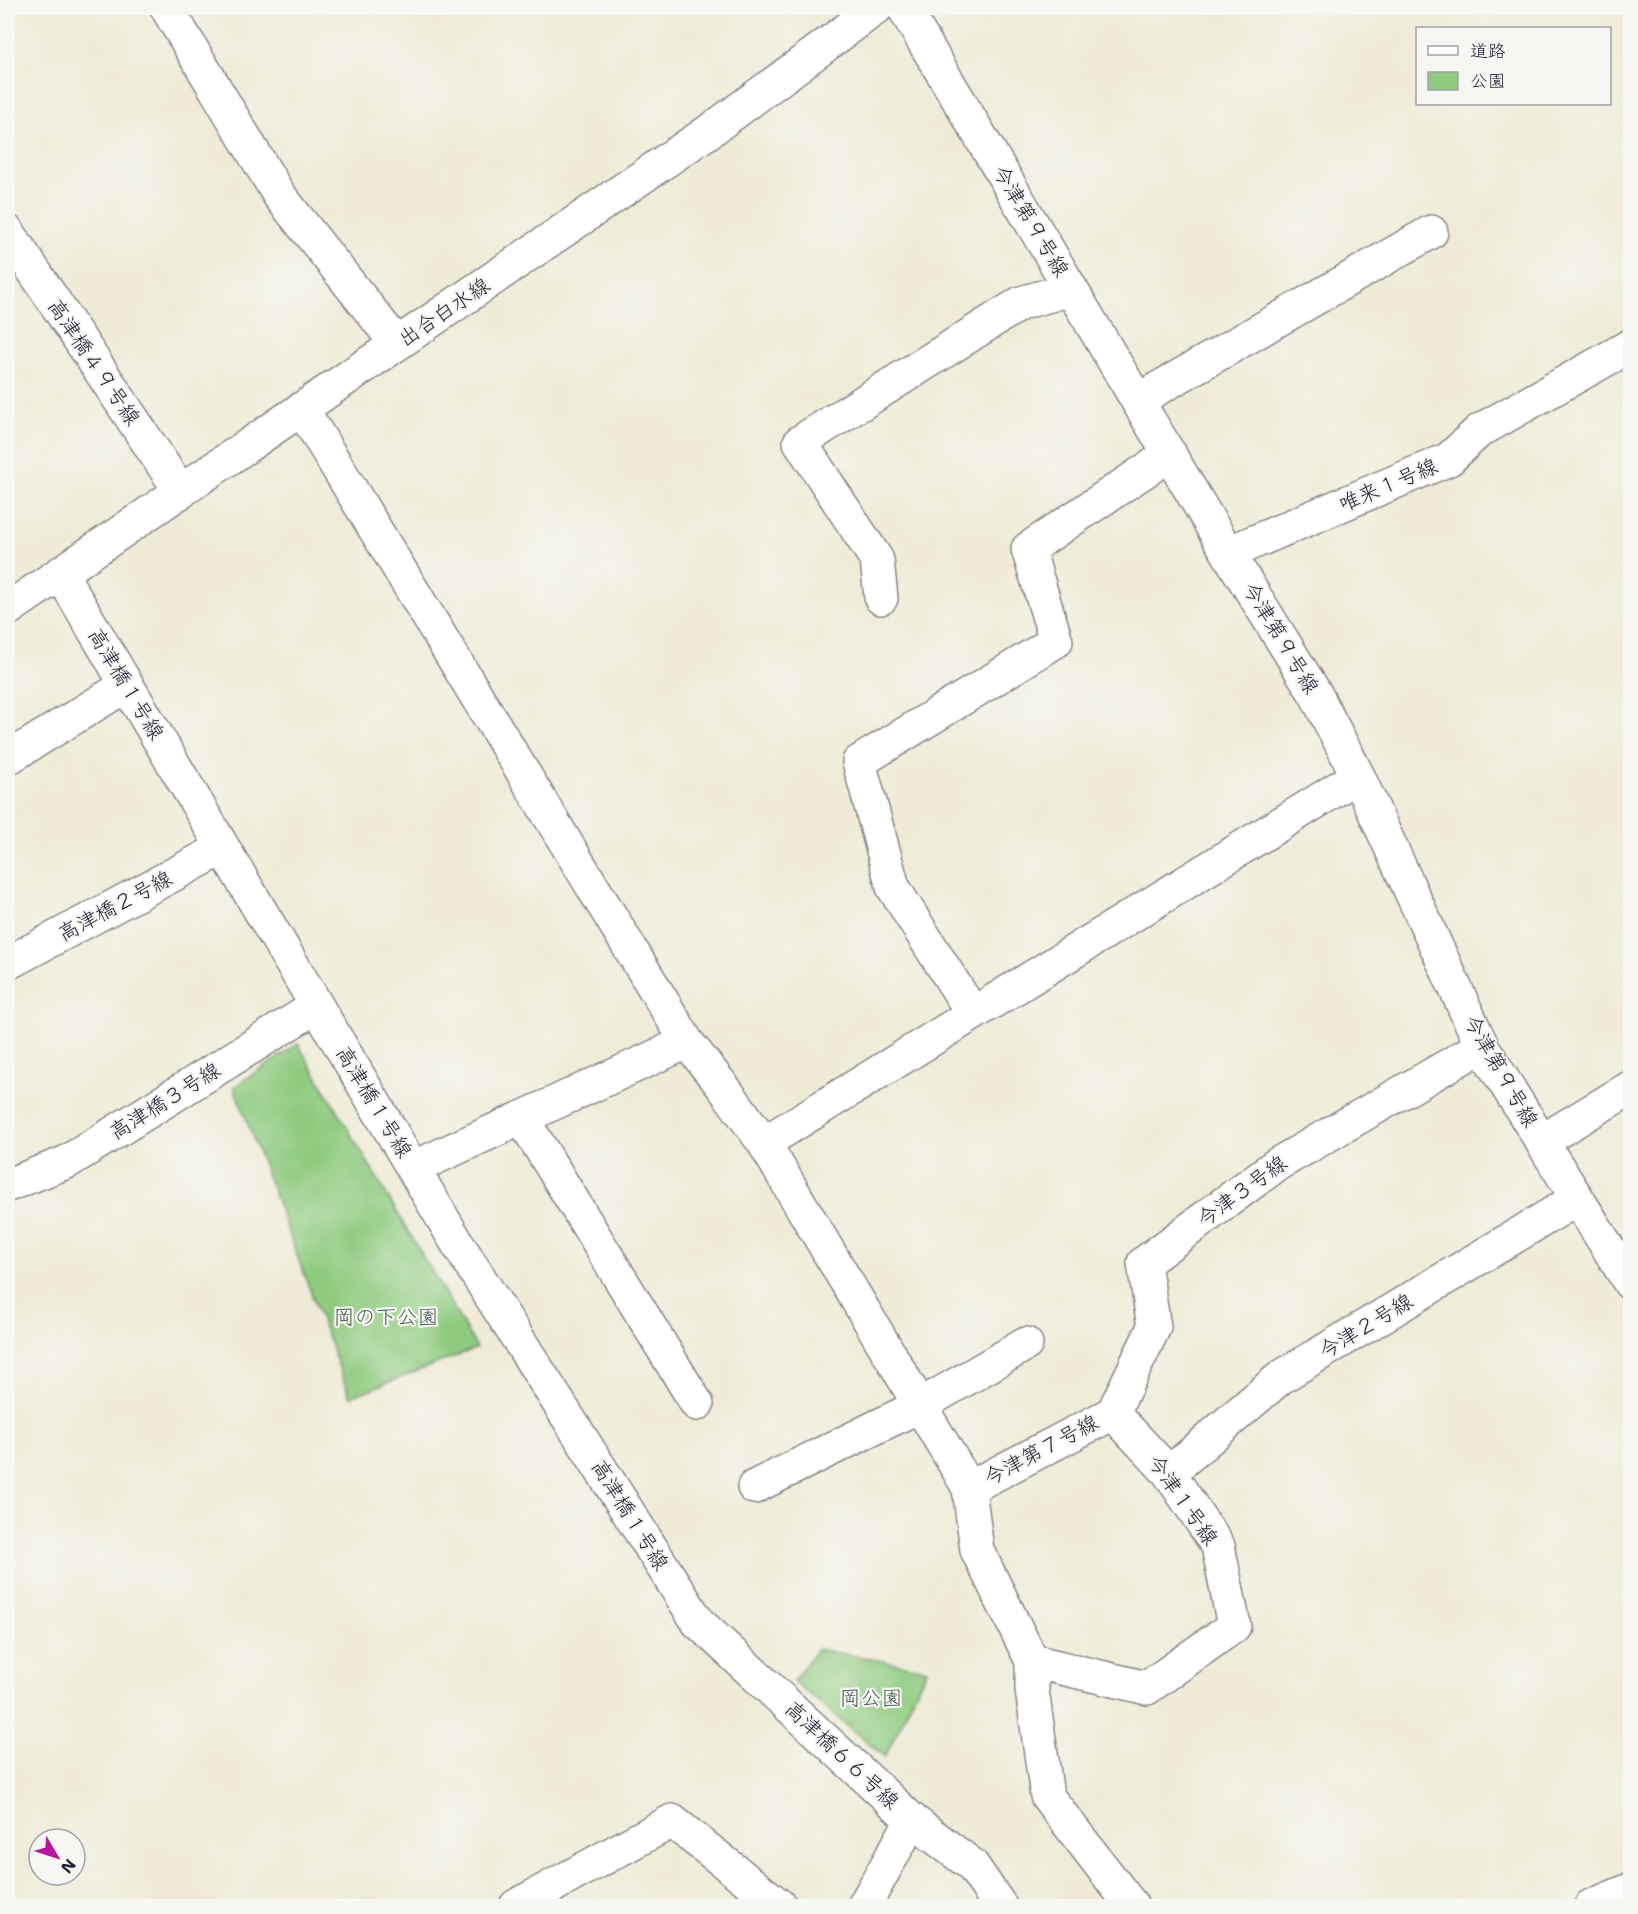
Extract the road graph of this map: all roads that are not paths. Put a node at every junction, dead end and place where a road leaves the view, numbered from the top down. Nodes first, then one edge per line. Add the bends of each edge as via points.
1 (167, 8) edge
2 (876, 8) edge
3 (904, 8) edge
4 (8, 232) edge
5 (1431, 232) dead end
6 (1071, 289) junction
7 (397, 344) junction
8 (1630, 346) edge
9 (1138, 400) junction
10 (302, 409) junction
11 (1170, 454) junction
12 (181, 492) junction
13 (1228, 553) junction
14 (61, 574) junction
15 (880, 598) dead end
16 (8, 609) edge
17 (127, 684) junction
18 (8, 758) edge
19 (1358, 776) junction
20 (223, 848) junction
21 (8, 963) edge
22 (317, 1006) junction
23 (973, 1014) junction
24 (687, 1042) junction
25 (1482, 1046) junction
26 (1630, 1088) edge
27 (522, 1118) junction
28 (1542, 1141) junction
29 (764, 1143) junction
30 (413, 1168) junction
31 (8, 1185) edge
32 (1578, 1198) junction
33 (1630, 1283) edge
34 (1026, 1344) dead end
35 (697, 1404) dead end
36 (921, 1405) junction
37 (1113, 1413) junction
38 (1169, 1473) junction
39 (754, 1487) dead end
40 (969, 1488) junction
41 (698, 1623) joint
42 (1032, 1661) junction
43 (912, 1820) junction
44 (1630, 1890) edge
45 (516, 1906) edge
46 (780, 1906) edge
47 (864, 1906) edge
48 (1000, 1906) edge
49 (1132, 1906) edge
50 (1590, 1906) edge

1 - 7 street via 279,195
2 - 7 street, 出合白水線 via 711,130
3 - 6 street, 今津第９号線
4 - 12 street, 高津橋４９号線
5 - 9 street
6 - 9 street, 今津第９号線
6 - 15 street via 1022,303 800,442 877,560
7 - 10 street, 出合白水線
8 - 13 street, 唯来１号線 via 1479,431 1449,459
9 - 11 street, 今津第９号線
10 - 12 street, 出合白水線
10 - 24 street
11 - 13 street, 今津第９号線
11 - 23 street via 1028,549 1056,641 860,762 893,886
12 - 14 street, 出合白水線
13 - 19 street, 今津第９号線 via 1315,693
14 - 16 street, 出合白水線
14 - 17 street, 高津橋１号線
17 - 18 street
17 - 20 street, 高津橋１号線
19 - 23 street
19 - 25 street, 今津第９号線
20 - 21 street, 高津橋２号線
20 - 22 street, 高津橋１号線
22 - 30 street, 高津橋１号線
22 - 31 street, 高津橋３号線 via 67,1162
23 - 29 street
24 - 27 street
24 - 29 street
25 - 28 street, 今津第９号線
25 - 37 street, 今津３号線 via 1276,1165 1144,1263 1154,1327
26 - 28 street
27 - 30 street
27 - 35 street
28 - 32 street, 今津第９号線
29 - 36 street
30 - 41 street, 高津橋１号線
32 - 33 street, 今津第９号線
32 - 38 street, 今津２号線 via 1281,1377
34 - 36 street
36 - 39 street
36 - 40 street
37 - 38 street, 今津１号線
37 - 40 street, 今津第７号線
38 - 42 street, 今津１号線 via 1218,1546 1234,1626 1146,1688
40 - 42 street via 977,1550
41 - 43 street, 高津橋６６号線
42 - 49 street via 1032,1690 1047,1796
43 - 47 street, 高津橋６６号線
43 - 48 street via 972,1865
44 - 50 street
45 - 46 street via 672,1821

